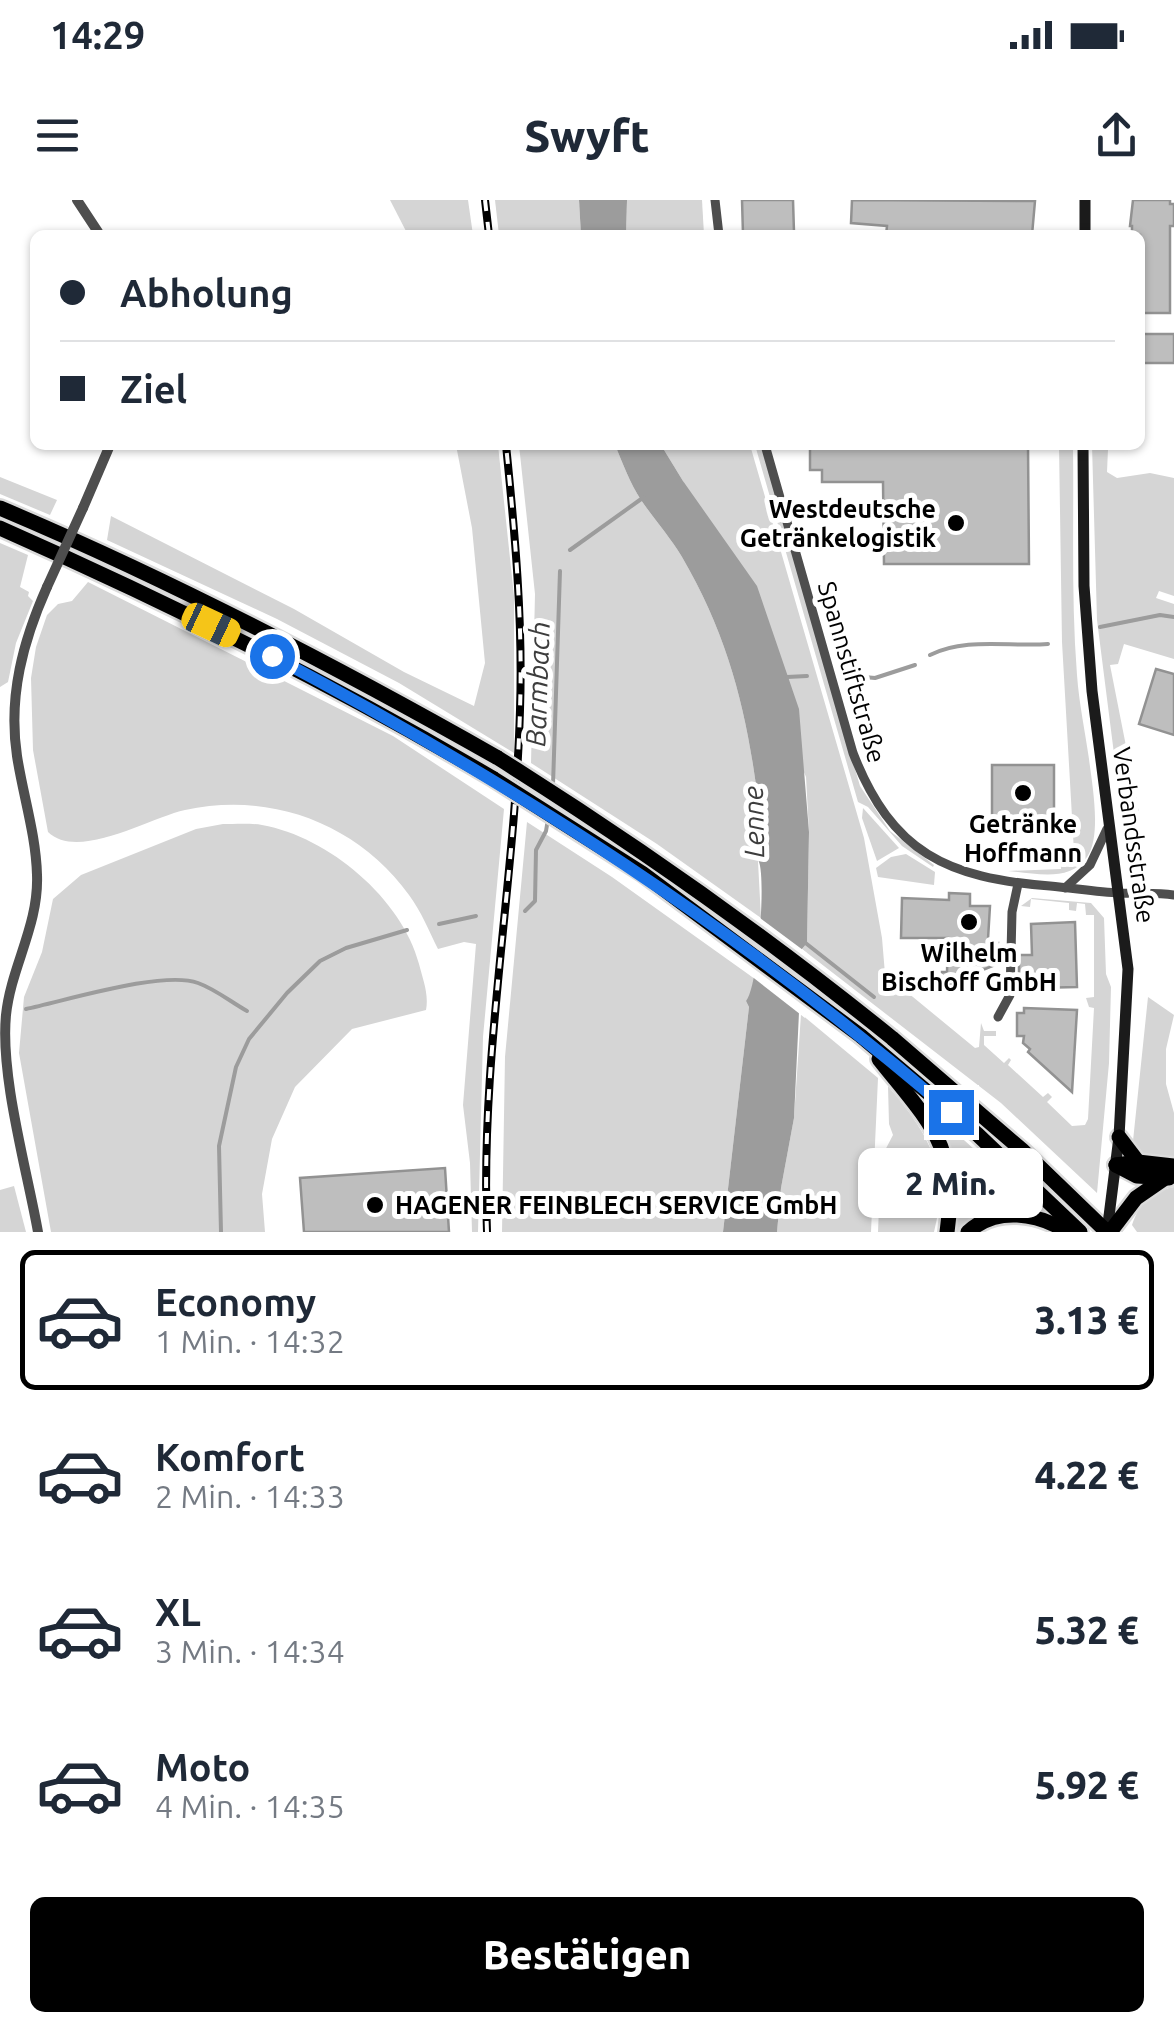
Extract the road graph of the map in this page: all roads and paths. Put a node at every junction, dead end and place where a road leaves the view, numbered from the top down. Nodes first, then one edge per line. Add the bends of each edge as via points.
1 (77, 200) edge
2 (715, 200) edge
3 (1085, 200) edge
4 (97, 230) edge
5 (718, 230) edge
6 (1084, 230) edge
7 (108, 450) edge
8 (767, 450) edge
9 (1084, 450) edge
10 (0, 508) edge
11 (0, 528) edge
12 (1107, 828) junction
13 (1018, 884) junction
14 (1064, 888) junction
15 (1117, 893) junction
16 (1174, 894) edge
17 (998, 1017) dead end
18 (890, 1066) junction
19 (1119, 1137) junction
20 (1138, 1162) junction
21 (1116, 1164) junction
22 (1171, 1174) edge
23 (38, 1232) edge
24 (947, 1232) edge
25 (968, 1232) edge
26 (1068, 1232) edge
27 (1080, 1232) edge
28 (1108, 1232) edge

1 - 4 street
2 - 5 street
3 - 6 main road
7 - 23 street, bridge via 27,635 15,696 17,756 38,877 5,1028
8 - 13 street, Spannstiftstraße via 866,787 921,850 962,871
9 - 12 main road, Verbandsstraße via 1084,586
10 - 28 highway, bridge via 377,689 674,872 959,1093
11 - 18 highway, bridge via 239,638 494,780 674,896 861,1036
12 - 14 street via 1090,865
12 - 15 main road, Verbandsstraße
13 - 14 street, Spannstiftstraße
13 - 17 street via 1010,995
14 - 15 street, Spannstiftstraße
15 - 16 street, Spannstiftstraße
15 - 19 main road, Verbandsstraße via 1128,969
18 - 24 highway via 938,1136 950,1172
18 - 27 highway via 977,1134
19 - 20 highway
19 - 21 main road, Verbandsstraße
20 - 21 highway
20 - 22 highway
21 - 22 highway via 1137,1176
21 - 28 main road, Verbandsstraße
22 - 28 highway via 1136,1198
25 - 26 highway via 1005,1214

